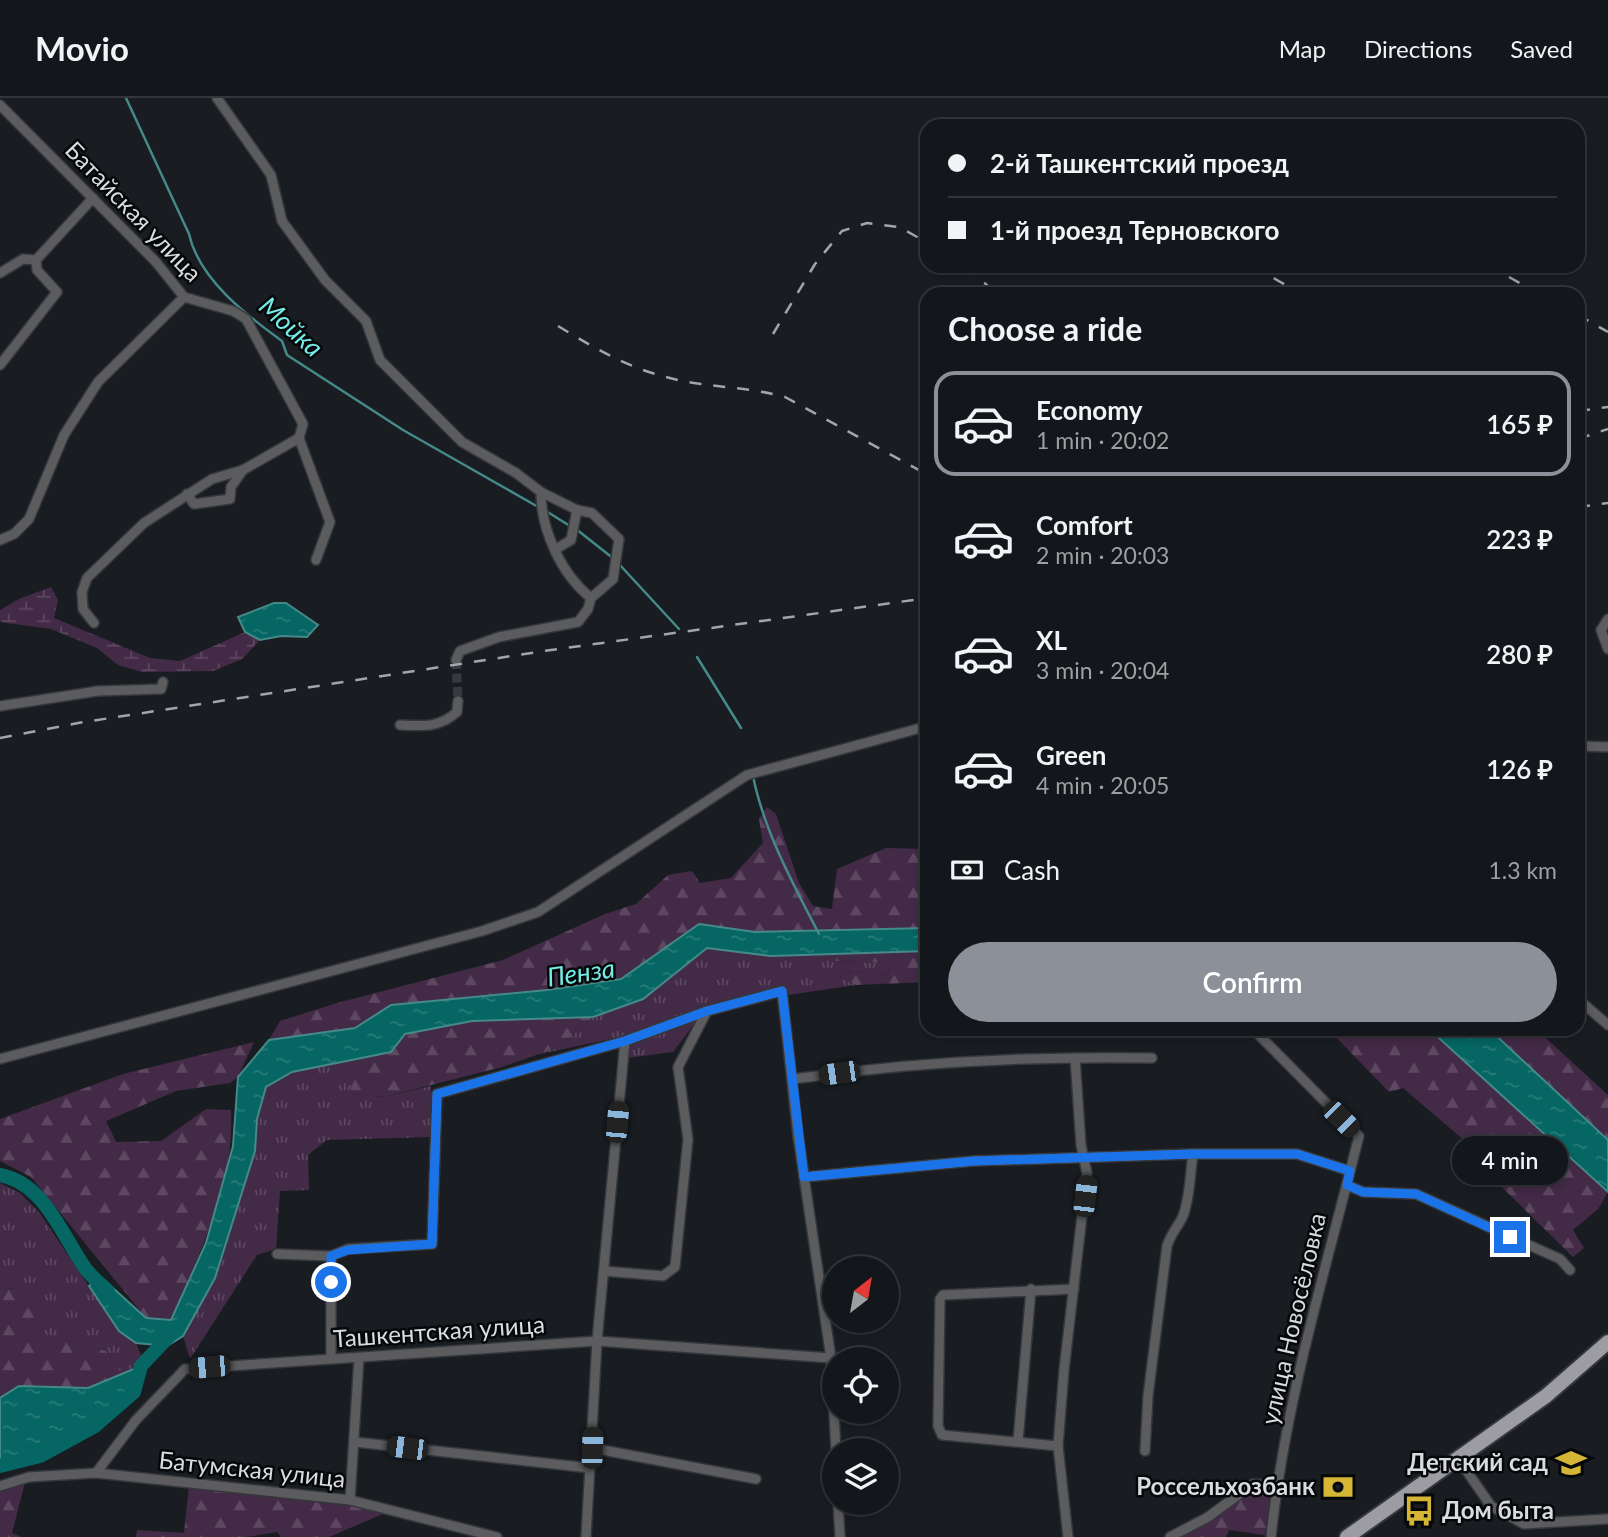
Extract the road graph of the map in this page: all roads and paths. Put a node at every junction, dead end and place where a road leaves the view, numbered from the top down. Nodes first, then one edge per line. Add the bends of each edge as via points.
1 (217, 98) edge
2 (0, 105) edge
3 (93, 198) junction
4 (36, 260) junction
5 (0, 273) edge
6 (184, 297) junction
7 (0, 365) edge
8 (299, 438) junction
9 (243, 470) junction
10 (541, 492) junction
11 (187, 494) junction
12 (577, 510) junction
13 (0, 540) edge
14 (556, 549) junction
15 (316, 560) dead end
16 (591, 598) junction
17 (1608, 619) edge
18 (94, 623) dead end
19 (1608, 649) edge
20 (456, 660) dead end
21 (163, 682) dead end
22 (458, 701) tunnel mouth
23 (0, 706) edge
24 (400, 724) dead end
25 (920, 728) edge
26 (1585, 746) edge
27 (1608, 747) edge
28 (1585, 1005) edge
29 (707, 1011) junction
30 (1608, 1026) edge
31 (1260, 1036) edge
32 (625, 1041) junction
33 (1075, 1058) junction
34 (1152, 1058) dead end
35 (0, 1059) edge
36 (793, 1079) junction
37 (1193, 1154) junction
38 (1086, 1156) junction
39 (1350, 1171) junction
40 (804, 1177) junction
41 (1347, 1185) junction
42 (276, 1254) dead end
43 (331, 1256) junction
44 (1570, 1270) dead end
45 (604, 1271) junction
46 (1031, 1289) junction
47 (1073, 1289) junction
48 (597, 1341) junction
49 (1608, 1342) edge
50 (829, 1347) edge
51 (822, 1357) edge
52 (331, 1358) junction
53 (359, 1358) junction
54 (1018, 1441) junction
55 (355, 1442) junction
56 (1058, 1446) junction
57 (592, 1448) junction
58 (1145, 1451) dead end
59 (1458, 1460) junction
60 (590, 1468) junction
61 (96, 1473) junction
62 (756, 1479) dead end
63 (1277, 1485) junction
64 (0, 1486) edge
65 (350, 1500) junction
66 (839, 1515) edge
67 (1608, 1519) edge
68 (497, 1537) edge
69 (586, 1537) edge
70 (840, 1537) edge
71 (1068, 1537) edge
72 (1170, 1537) edge
73 (1271, 1537) edge
74 (1347, 1537) edge

1 - 10 street via 271,175 282,221 325,280 366,321 380,360 463,442
2 - 3 street, Батайская улица
3 - 4 street
3 - 6 street, Батайская улица
4 - 5 street via 23,259
4 - 7 street via 37,270 57,292
6 - 8 street, Батайская улица via 246,319 303,424
6 - 13 street via 98,382 64,435 29,519
8 - 9 street
8 - 15 street, Батайская улица via 330,522
9 - 11 street
9 - 11 street via 231,487 230,499 194,504
10 - 12 street
10 - 14 street via 546,531
11 - 18 street via 144,523 87,578 83,609
12 - 14 street via 571,540
12 - 16 street via 592,513 618,539 613,579
14 - 16 street via 579,589
16 - 20 street via 578,622 499,636 460,651
17 - 19 street via 1601,630
21 - 23 street via 161,689 97,691
22 - 24 street via 457,712 446,722
25 - 35 street via 747,775 538,912 482,931
26 - 27 street
28 - 30 street
29 - 32 street
29 - 36 street via 782,991
29 - 45 street via 678,1067 688,1139 675,1267 663,1276
31 - 39 street, улица Новосёловка via 1359,1136
32 - 43 street via 437,1094 432,1244 348,1250
32 - 45 street
33 - 34 street
33 - 36 street via 862,1069
33 - 38 street via 1081,1145
36 - 40 street
37 - 38 street
37 - 39 street via 1297,1154
37 - 58 street via 1185,1210 1167,1246
38 - 40 street
38 - 47 street
39 - 41 street, улица Новосёловка
40 - 50 street
41 - 44 street via 1363,1192 1416,1194 1560,1259
41 - 63 street, улица Новосёловка
42 - 43 street
43 - 52 street
45 - 48 street
46 - 47 street
46 - 54 street
46 - 54 street via 943,1295 940,1300 938,1426 942,1435
47 - 56 street
48 - 51 street, Ташкентская улица
48 - 53 street, Ташкентская улица
48 - 57 street
49 - 59 main road via 1546,1396
52 - 53 street, Ташкентская улица
52 - 61 street, Ташкентская улица via 185,1369 136,1419
53 - 55 street
54 - 56 street
55 - 60 street
55 - 65 street
56 - 71 street
57 - 60 street
57 - 62 street
59 - 67 street via 1491,1506 1524,1524
59 - 74 main road
60 - 69 street
61 - 64 street, Батумская улица via 29,1477
61 - 65 street, Батумская улица
63 - 72 street via 1253,1484 1208,1517
63 - 73 street, улица Новосёловка
65 - 68 street, Батумская улица
66 - 70 street

